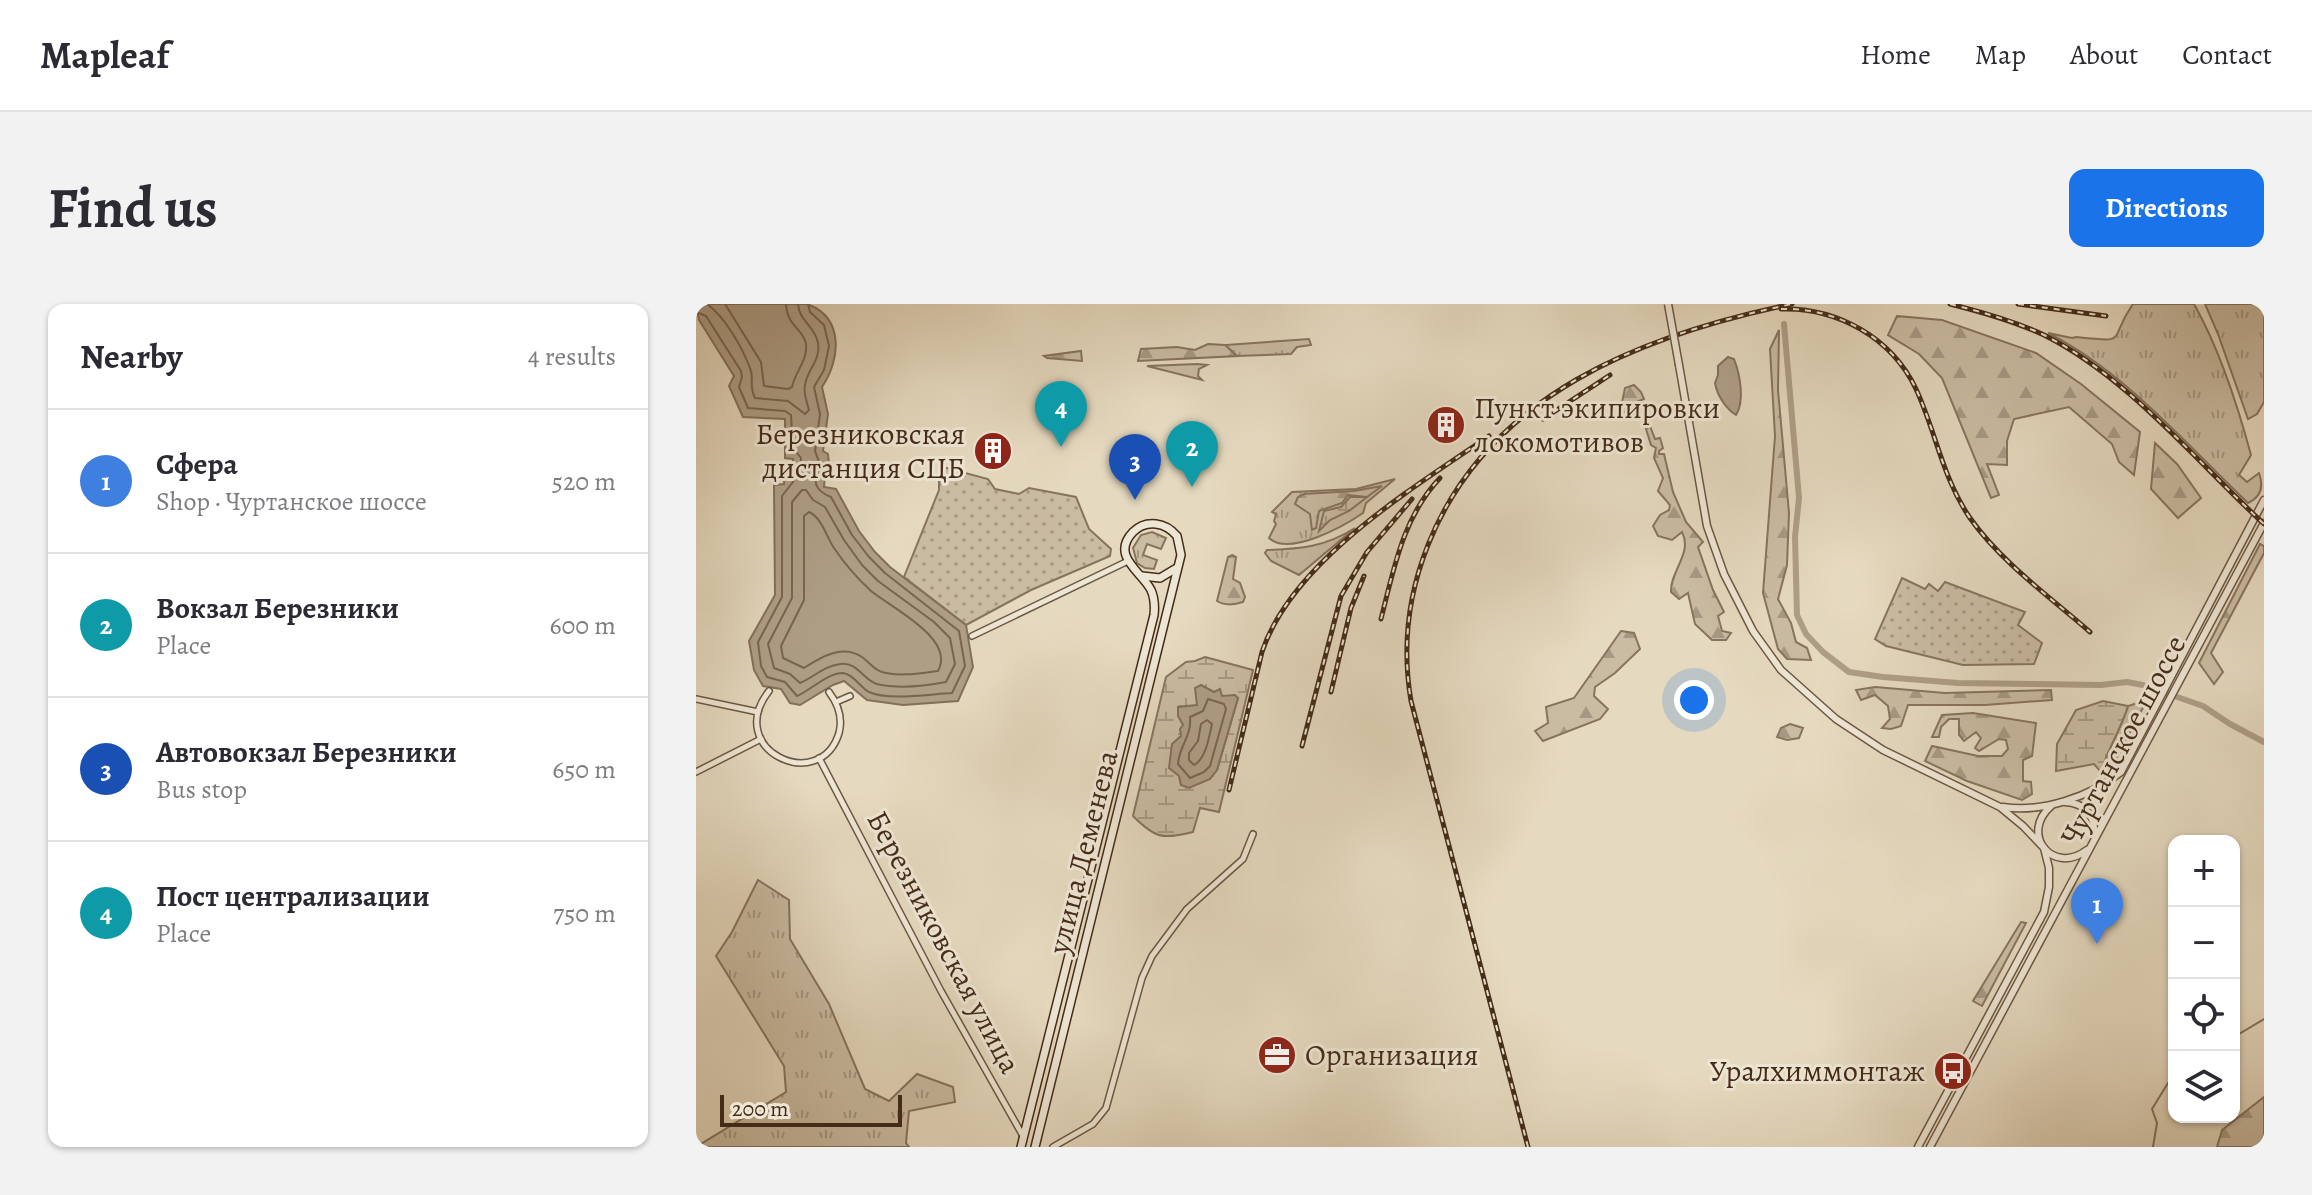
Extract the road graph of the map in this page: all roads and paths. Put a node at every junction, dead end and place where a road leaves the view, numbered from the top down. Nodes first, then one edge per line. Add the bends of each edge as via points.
1 (1668, 304) edge
2 (2264, 500) edge
3 (2264, 523) edge
4 (1128, 561) junction
5 (1176, 567) junction
6 (1137, 573) junction
7 (972, 636) dead end
8 (769, 691) dead end
9 (829, 692) dead end
10 (850, 696) dead end
11 (696, 699) edge
12 (836, 702) junction
13 (758, 712) junction
14 (761, 739) junction
15 (819, 758) junction
16 (696, 772) edge
17 (2060, 802) junction
18 (2000, 807) junction
19 (1253, 834) dead end
20 (2091, 845) junction
21 (2044, 848) junction
22 (1024, 1137) junction
23 (1021, 1147) edge
24 (1033, 1147) edge
25 (1053, 1147) edge
26 (1918, 1147) edge
27 (1930, 1147) edge

1 - 18 street, bridge via 1707,526 1724,574 1761,643 1781,670 1857,734
2 - 17 street, Чуртанское шоссе via 2121,772
3 - 20 street, Чуртанское шоссе
4 - 5 main road via 1132,533 1160,524 1179,541
4 - 6 main road
4 - 7 street
5 - 6 main road via 1160,578
5 - 24 main road, улица Деменева
6 - 22 main road, улица Деменева via 1155,599 1154,615
8 - 13 street
9 - 12 street
10 - 12 street
11 - 13 street
12 - 15 street via 839,733
13 - 14 street
14 - 15 street via 787,762
14 - 16 street
15 - 22 street, Березниковская улица
17 - 18 street, Чуртанское шоссе via 2022,810
17 - 20 street via 2086,809 2095,825
17 - 21 street via 2039,821
18 - 21 street
19 - 25 street via 1243,859 1187,909 1152,956 1106,1108 1093,1124
20 - 21 street via 2069,859
20 - 27 street, Чуртанское шоссе
21 - 26 street via 2049,868 2044,912
22 - 23 main road, улица Деменева
22 - 24 main road, Березниковская улица

